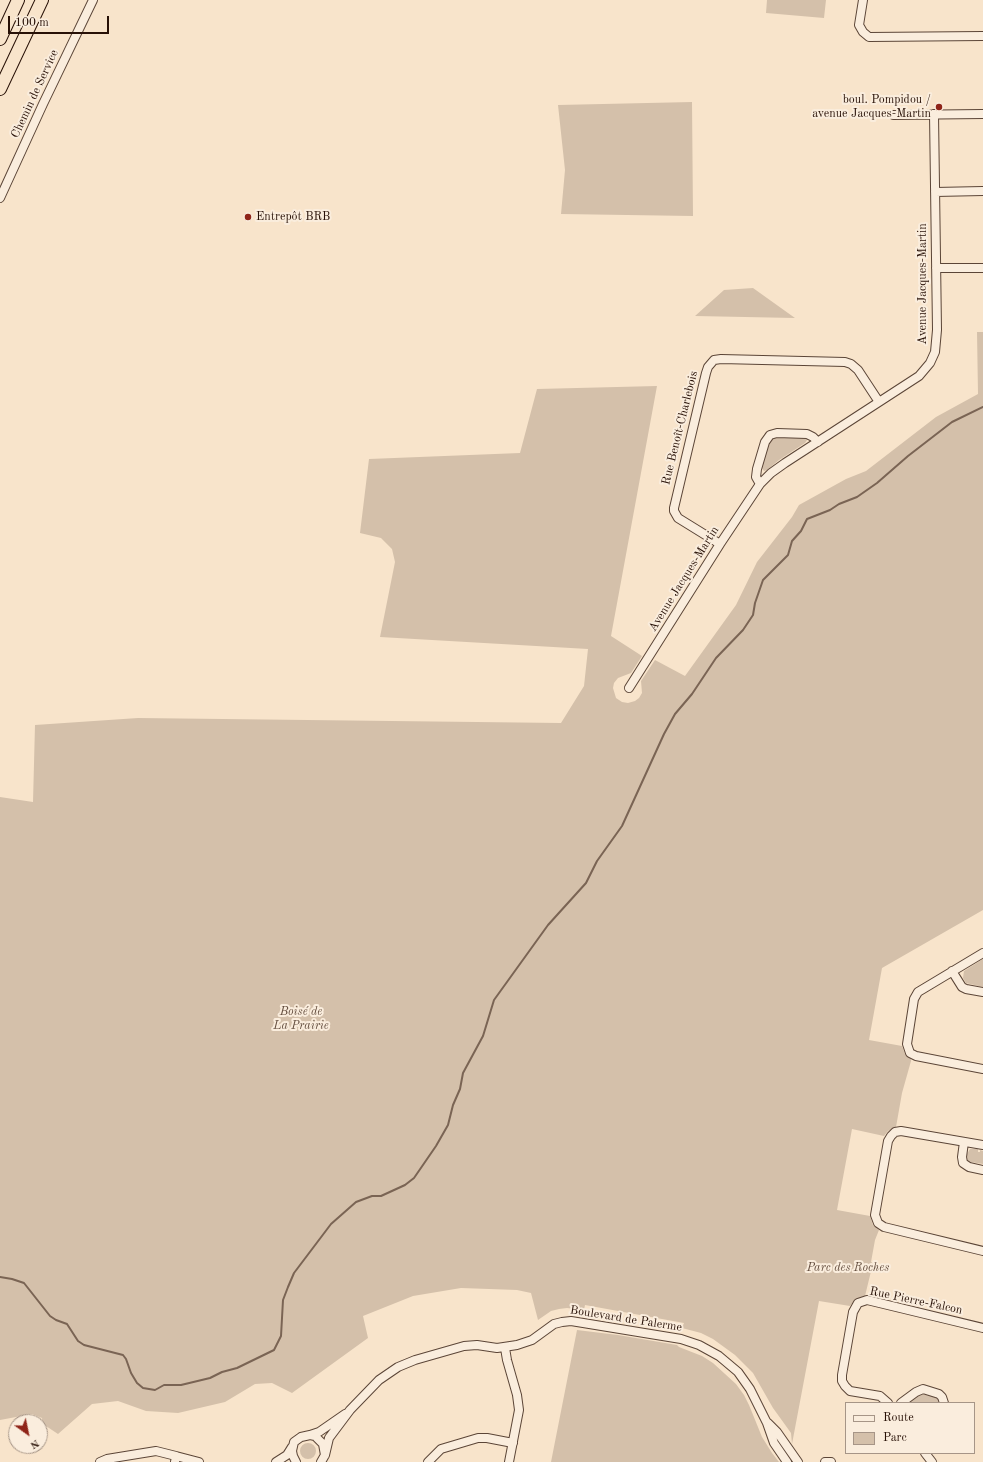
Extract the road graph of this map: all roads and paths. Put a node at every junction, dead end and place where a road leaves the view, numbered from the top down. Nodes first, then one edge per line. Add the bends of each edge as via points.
1 (18, 0) edge
2 (42, 0) edge
3 (93, 0) edge
4 (863, 0) edge
5 (983, 36) edge
6 (0, 39) edge
7 (0, 90) edge
8 (934, 114) junction
9 (983, 114) edge
10 (893, 115) dead end
11 (983, 191) edge
12 (935, 192) junction
13 (0, 198) edge
14 (936, 268) junction
15 (983, 268) edge
16 (879, 402) junction
17 (818, 442) junction
18 (760, 484) junction
19 (720, 544) junction
20 (629, 688) dead end
21 (983, 953) edge
22 (952, 971) junction
23 (983, 992) edge
24 (983, 1069) edge
25 (964, 1142) junction
26 (983, 1145) edge
27 (983, 1170) edge
28 (983, 1251) edge
29 (983, 1328) edge
30 (505, 1348) junction
31 (887, 1402) edge
32 (902, 1402) edge
33 (944, 1402) edge
34 (350, 1410) junction
35 (767, 1423) junction
36 (310, 1435) junction
37 (513, 1443) junction
38 (293, 1446) junction
39 (926, 1454) edge
40 (322, 1458) edge
41 (175, 1459) edge
42 (100, 1462) edge
43 (199, 1462) edge
44 (276, 1462) edge
45 (296, 1462) edge
46 (428, 1462) edge
47 (509, 1462) edge
48 (787, 1462) edge
49 (798, 1462) edge
50 (825, 1462) edge
51 (831, 1462) edge
52 (932, 1462) edge

1 - 6 highway
2 - 7 highway
3 - 13 street, Chemin de Service
4 - 5 street via 859,25 869,37
8 - 9 street
8 - 10 street
8 - 12 street, Avenue Jacques-Martin
11 - 12 street
12 - 14 street, Avenue Jacques-Martin
14 - 15 street
14 - 16 street, Avenue Jacques-Martin via 937,330 933,358 919,376
16 - 17 street, Avenue Jacques-Martin
16 - 19 street, Rue Benoît-Charlebois via 858,370 845,362 714,360 706,373 674,511 678,518
17 - 18 street, Avenue Jacques-Martin via 778,468
17 - 18 street via 807,434 770,435 765,442 757,469 756,477
18 - 19 street, Avenue Jacques-Martin
19 - 20 street, Avenue Jacques-Martin
21 - 22 street
22 - 23 street via 966,989
22 - 24 street via 916,994 907,1047 910,1053 916,1056
25 - 26 street
25 - 27 street via 962,1157 966,1166
25 - 28 street via 901,1130 892,1134 888,1141 874,1215 878,1223 884,1227
29 - 31 street, Rue Pierre-Falcon via 867,1300 858,1303 853,1312 842,1381 850,1391 880,1396
30 - 34 street, Boulevard de Palerme via 464,1346 402,1365 383,1377
30 - 35 street, Boulevard de Palerme via 528,1342 551,1326 567,1321 686,1341 713,1352 738,1372 753,1394
30 - 37 street via 519,1405
32 - 33 street via 924,1389 939,1394
34 - 36 street, Boulevard de Palerme
34 - 40 street, Boulevard de Palerme via 329,1438
35 - 48 street, Boulevard de Palerme via 774,1443
35 - 49 street, Boulevard de Palerme via 777,1432
36 - 38 street, Boulevard de Palerme via 300,1437
36 - 40 street via 315,1436 323,1444
37 - 46 street via 478,1438 441,1449
37 - 47 street
38 - 44 street, Boulevard de Palerme via 287,1456
38 - 45 street
39 - 52 street
41 - 42 street via 156,1451
41 - 43 street
50 - 51 street

